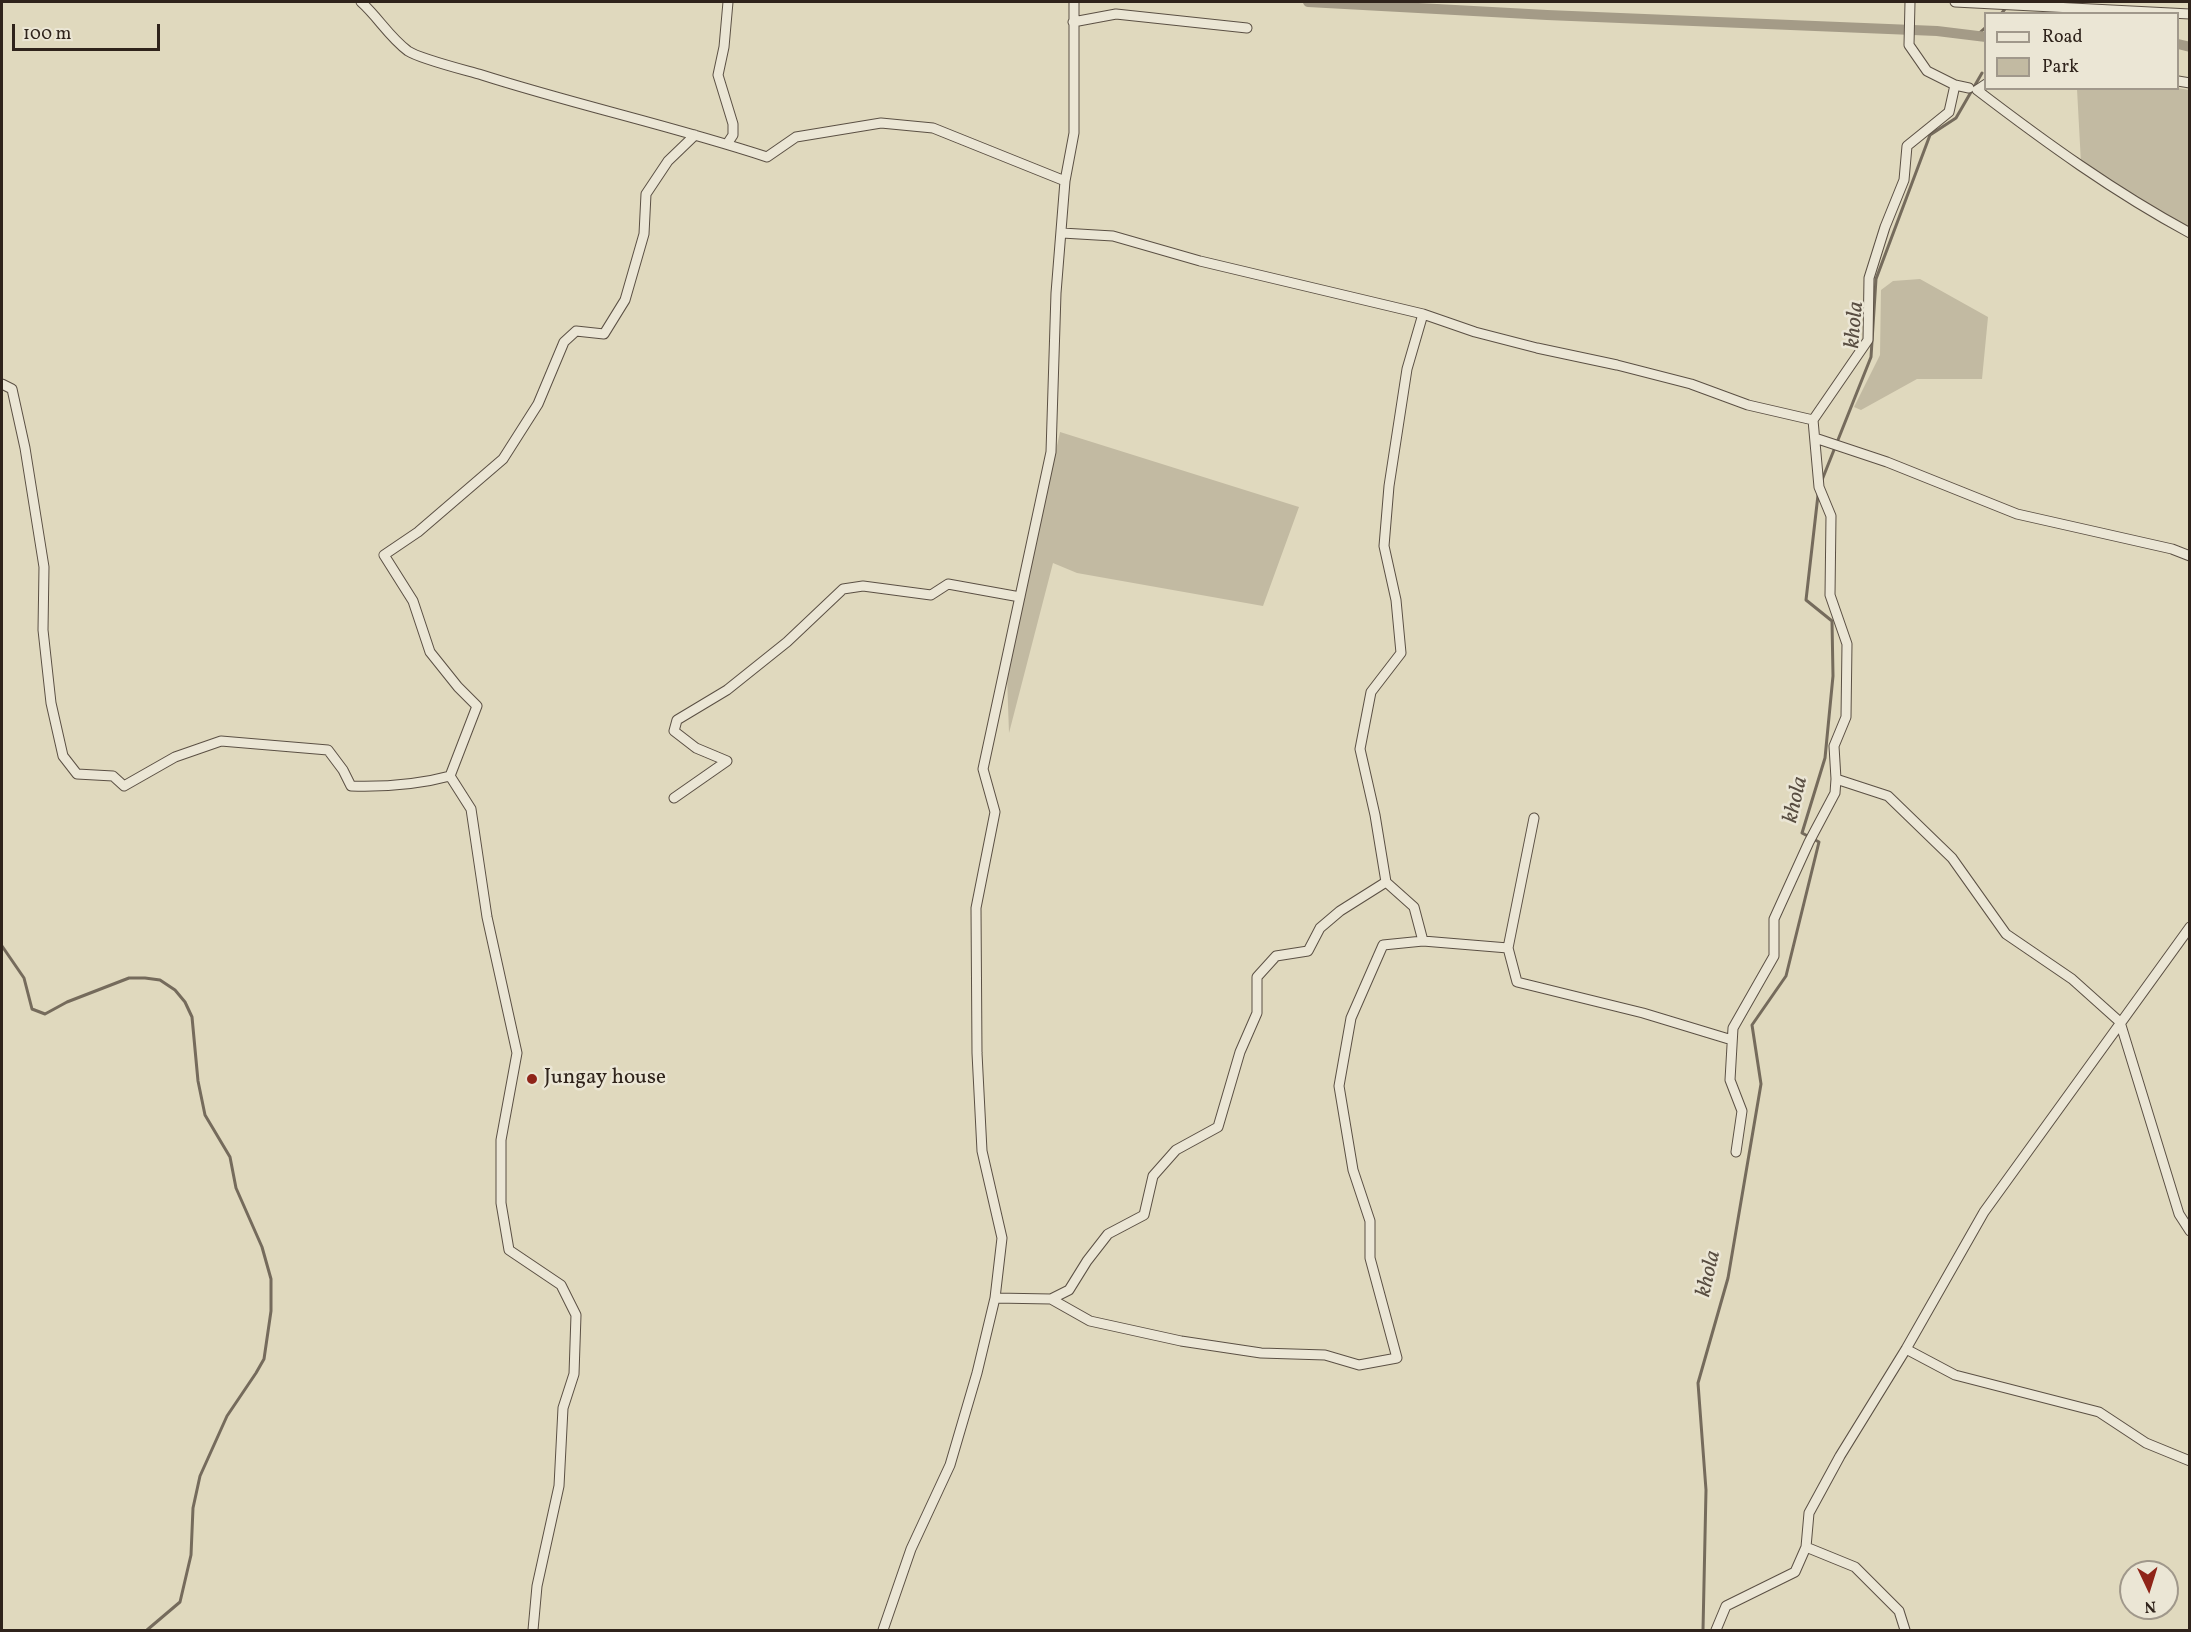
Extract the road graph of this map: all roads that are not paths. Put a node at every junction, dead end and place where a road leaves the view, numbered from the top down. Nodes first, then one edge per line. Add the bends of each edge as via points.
1 (361, 2) edge
2 (728, 2) edge
3 (1074, 2) edge
4 (1910, 2) edge
5 (1955, 2) edge
6 (2151, 12) edge
7 (1073, 22) junction
8 (1247, 28) dead end
9 (1955, 85) junction
10 (1984, 85) edge
11 (1969, 88) dead end
12 (695, 135) junction
13 (727, 144) junction
14 (1065, 181) junction
15 (1062, 232) junction
16 (2190, 233) edge
17 (1423, 314) junction
18 (2, 384) edge
19 (1813, 420) junction
20 (1815, 438) junction
21 (2190, 556) edge
22 (1020, 597) junction
23 (450, 776) junction
24 (1836, 779) junction
25 (674, 798) dead end
26 (1534, 818) dead end
27 (1386, 882) junction
28 (2190, 927) edge
29 (1423, 941) junction
30 (1508, 948) junction
31 (2120, 1022) junction
32 (1732, 1040) junction
33 (1736, 1152) dead end
34 (2190, 1231) edge
35 (995, 1298) junction
36 (1051, 1299) junction
37 (1906, 1349) junction
38 (2190, 1461) edge
39 (1806, 1547) junction
40 (532, 1630) edge
41 (883, 1630) edge
42 (1716, 1630) edge
43 (1905, 1630) edge

1 - 12 street via 410,52 536,92
2 - 13 street via 718,75 734,124
3 - 7 street
4 - 9 street via 1909,45 1927,71
5 - 6 street
7 - 8 street via 1116,14
7 - 14 street via 1074,133
9 - 11 street
9 - 19 street via 1949,112 1907,146 1904,180 1869,278 1868,340
10 - 16 street via 1977,90 2012,117 2142,207
12 - 13 street
12 - 23 street via 668,161 646,194 644,234 625,300 604,334 576,331 564,342 538,404 503,459 418,532 384,555 413,601 430,652 477,706
13 - 14 street via 767,157 796,137 881,123 933,128
14 - 15 street
15 - 17 street via 1113,236 1200,261
15 - 22 street via 1051,452
17 - 19 street via 1475,332 1691,384 1748,405
17 - 27 street via 1407,369 1384,546 1396,600 1401,653 1371,692 1360,749
18 - 23 street via 12,389 36,509 44,567 44,630 51,703 63,756 77,774 113,776 124,786 175,757 221,741 328,750 351,786 421,784
19 - 20 street
20 - 21 street via 2017,514
20 - 24 street via 1819,487 1831,516 1830,595 1847,644 1846,717 1834,746
22 - 25 street via 948,584 930,595 863,586 843,589 787,642 735,683 677,720 674,731 696,748 727,761
22 - 35 street via 983,769 995,812 976,908 982,1151 1002,1238
23 - 40 street via 471,809 487,917 517,1053 501,1140 501,1203 509,1250 561,1286 576,1314 574,1374 563,1408 559,1486 537,1586
24 - 31 street via 1888,796 1952,858 2006,934 2072,979
24 - 32 street via 1835,793 1774,919 1774,956 1733,1028
26 - 30 street
27 - 29 street via 1414,907
27 - 36 street via 1340,910 1320,928 1308,951 1276,956 1257,977 1257,1013 1240,1053 1218,1127 1176,1150 1153,1176 1144,1215 1108,1234 1069,1290
28 - 31 street
29 - 30 street
29 - 36 street via 1383,945 1351,1018 1340,1086 1353,1170 1370,1221 1370,1258 1397,1358 1359,1365 1325,1356 1261,1353 1181,1341 1090,1321
30 - 32 street via 1517,982
31 - 34 street via 2179,1214
31 - 37 street via 1984,1212
32 - 33 street via 1730,1080 1742,1111
35 - 36 street
35 - 41 street via 950,1465 911,1549
37 - 38 street via 1955,1375 2099,1413 2146,1443
37 - 39 street via 1809,1513
39 - 42 street via 1795,1572 1726,1606
39 - 43 street via 1855,1567 1899,1611

